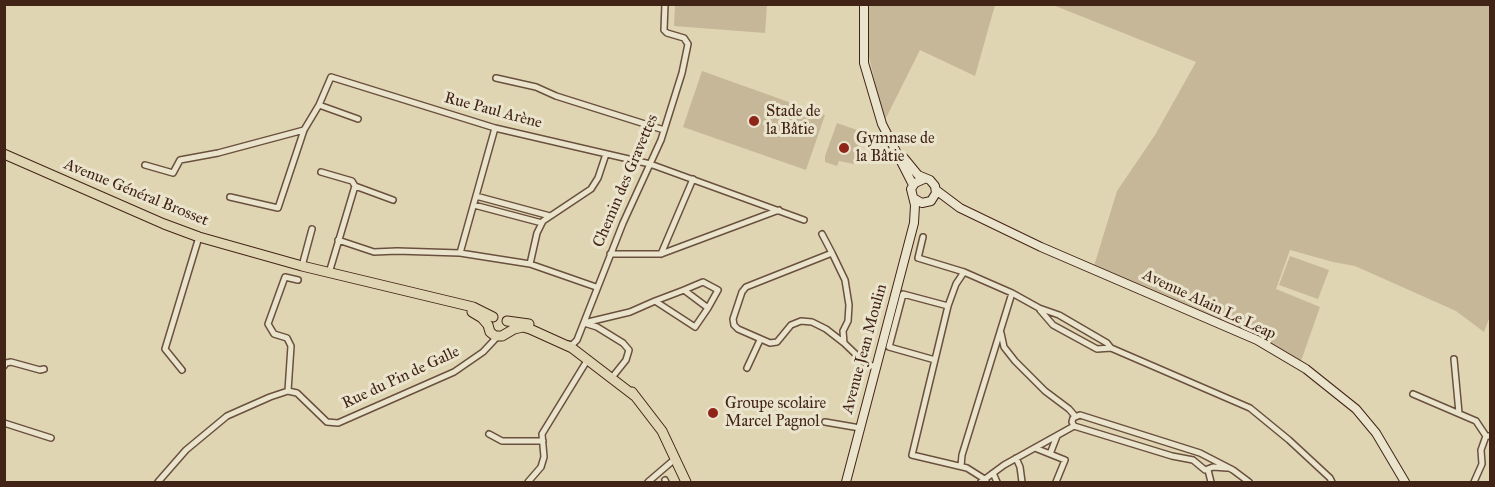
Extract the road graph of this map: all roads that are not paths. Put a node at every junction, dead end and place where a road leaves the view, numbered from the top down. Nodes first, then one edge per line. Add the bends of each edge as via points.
1 (665, 4) edge
2 (864, 4) edge
3 (496, 78) dead end
4 (319, 105) junction
5 (358, 119) dead end
6 (495, 128) junction
7 (884, 128) junction
8 (304, 130) junction
9 (664, 130) junction
10 (4, 154) edge
11 (606, 154) junction
12 (650, 164) junction
13 (145, 165) dead end
14 (321, 172) dead end
15 (693, 179) junction
16 (924, 179) junction
17 (913, 185) junction
18 (355, 186) junction
19 (936, 190) junction
20 (476, 196) junction
21 (230, 197) dead end
22 (393, 200) dead end
23 (915, 200) junction
24 (928, 202) junction
25 (474, 205) junction
26 (960, 208) junction
27 (779, 210) junction
28 (550, 216) junction
29 (804, 220) dead end
30 (914, 223) junction
31 (542, 224) junction
32 (312, 229) dead end
33 (822, 234) dead end
34 (199, 237) junction
35 (923, 237) dead end
36 (338, 240) junction
37 (460, 253) junction
38 (832, 253) junction
39 (610, 254) junction
40 (661, 254) junction
41 (530, 264) junction
42 (302, 266) junction
43 (964, 272) junction
44 (329, 273) junction
45 (298, 280) dead end
46 (596, 287) junction
47 (684, 290) junction
48 (1012, 293) junction
49 (655, 301) junction
50 (948, 306) junction
51 (708, 308) junction
52 (1039, 308) junction
53 (507, 321) junction
54 (584, 323) junction
55 (271, 329) junction
56 (495, 329) junction
57 (1001, 329) junction
58 (264, 334) dead end
59 (542, 334) junction
60 (760, 340) junction
61 (844, 343) junction
62 (574, 344) junction
63 (1111, 348) junction
64 (588, 358) junction
65 (1454, 359) dead end
66 (935, 360) junction
67 (4, 366) edge
68 (876, 367) junction
69 (747, 368) dead end
70 (44, 369) dead end
71 (182, 370) dead end
72 (614, 375) junction
73 (288, 392) junction
74 (1413, 394) dead end
75 (636, 397) junction
76 (1459, 413) junction
77 (1075, 416) junction
78 (1084, 418) junction
79 (825, 422) dead end
80 (4, 423) edge
81 (1078, 426) junction
82 (860, 428) junction
83 (489, 434) dead end
84 (1057, 436) junction
85 (1488, 436) edge
86 (51, 438) dead end
87 (543, 441) junction
88 (1035, 448) junction
89 (1050, 454) junction
90 (1205, 456) junction
91 (1016, 458) junction
92 (676, 459) junction
93 (1200, 465) junction
94 (961, 466) junction
95 (1212, 466) junction
96 (993, 473) junction
97 (984, 482) edge
98 (158, 483) edge
99 (528, 483) edge
100 (648, 483) edge
101 (686, 483) edge
102 (846, 483) edge
103 (997, 483) edge
104 (1022, 483) edge
105 (1056, 483) edge
106 (1211, 483) edge
107 (1249, 483) edge
108 (1332, 483) edge
109 (1405, 483) edge
110 (1474, 483) edge

1 - 9 street, Chemin des Gravettes via 664,30 684,38 688,44
2 - 7 street via 864,63
3 - 9 street via 536,87
4 - 5 street
4 - 6 street, Rue Paul Arène via 331,77
4 - 8 street
6 - 11 street, Rue Paul Arène
6 - 20 street
7 - 16 street via 909,165
7 - 17 street
8 - 13 street via 180,160 173,173
8 - 21 street via 278,207
9 - 12 street, Chemin des Gravettes
10 - 34 main road, Avenue Général Brosset
11 - 12 street, Rue Paul Arène
11 - 28 street via 591,189
12 - 15 street, Rue Paul Arène
12 - 39 street, Chemin des Gravettes
14 - 18 street via 352,181
15 - 27 street, Rue Paul Arène
15 - 40 street
16 - 17 street
16 - 19 street via 932,182
17 - 23 street
18 - 22 street
18 - 36 street
19 - 24 street
19 - 26 street, Avenue Alain Le Leap
20 - 25 street
20 - 28 street
23 - 24 street
23 - 30 street, Avenue Jean Moulin
24 - 26 street, Avenue Alain Le Leap
24 - 30 street, Avenue Jean Moulin
25 - 31 street
25 - 37 street
26 - 109 street, Avenue Alain Le Leap via 1257,340 1306,369 1356,409 1376,433
27 - 29 street, Rue Paul Arène
27 - 40 street
28 - 31 street
30 - 68 street, Avenue Jean Moulin
31 - 41 street
32 - 42 street
33 - 38 street
34 - 42 main road, Avenue Général Brosset
34 - 71 street via 165,349
35 - 43 street via 918,258
36 - 37 street via 374,252
36 - 44 street
37 - 41 street
38 - 60 street via 746,287 734,325
38 - 61 street via 845,280 849,305
39 - 40 street
39 - 46 street, Chemin des Gravettes
41 - 46 street
42 - 44 main road, Avenue Général Brosset
43 - 48 street
43 - 50 street
44 - 56 main road, Avenue Général Brosset via 473,307
45 - 55 street via 285,277 268,324
46 - 54 street, Chemin des Gravettes
47 - 49 street
47 - 51 street
47 - 51 street via 703,282 718,290
48 - 52 street
48 - 57 street
49 - 51 street via 695,327
49 - 54 street via 630,312
50 - 66 street
50 - 66 street via 903,294 889,347
52 - 63 street via 1059,315
52 - 63 street via 1053,325 1096,349
53 - 56 main road via 509,327
53 - 56 main road, Avenue Général Brosset via 502,316
53 - 62 main road, Avenue Général Brosset via 525,323
54 - 62 street, Chemin des Gravettes
54 - 72 street via 610,335 629,350
55 - 58 street
55 - 73 street via 287,338 291,346
56 - 59 main road, Avenue Général Brosset via 523,327
56 - 73 street, Rue du Pin de Galle via 483,352 454,372 334,424 323,420 297,393
57 - 77 street via 1004,347 1015,361
57 - 94 street
59 - 62 street
59 - 64 main road, Avenue Général Brosset
60 - 61 street via 777,342 791,325 801,321 812,322
60 - 69 street
61 - 68 street
62 - 72 main road, Avenue Général Brosset
63 - 108 street via 1250,408
64 - 75 main road, Avenue Général Brosset
64 - 87 street via 542,434
65 - 76 street
66 - 94 street via 912,455
67 - 70 street via 11,363
68 - 82 street, Avenue Jean Moulin
72 - 75 main road, Avenue Général Brosset
73 - 98 street via 227,416 186,450
74 - 76 street
75 - 92 main road, Avenue Général Brosset via 662,431
76 - 85 street via 1476,421
77 - 78 street
77 - 81 street via 1072,420
78 - 81 street via 1084,424
78 - 90 street
79 - 82 street
80 - 86 street
81 - 84 street
81 - 93 street via 1188,458
82 - 102 street, Avenue Jean Moulin
83 - 87 street via 502,441
84 - 88 street
84 - 89 street
85 - 110 street
87 - 99 street via 544,457
88 - 89 street
88 - 91 street
89 - 105 street via 1065,460
90 - 93 street
90 - 95 street via 1209,456
91 - 96 street
91 - 104 street
92 - 100 street
92 - 101 main road, Avenue Général Brosset
93 - 95 street
94 - 97 street
95 - 106 street
95 - 107 street via 1233,470
96 - 97 street
96 - 103 street

